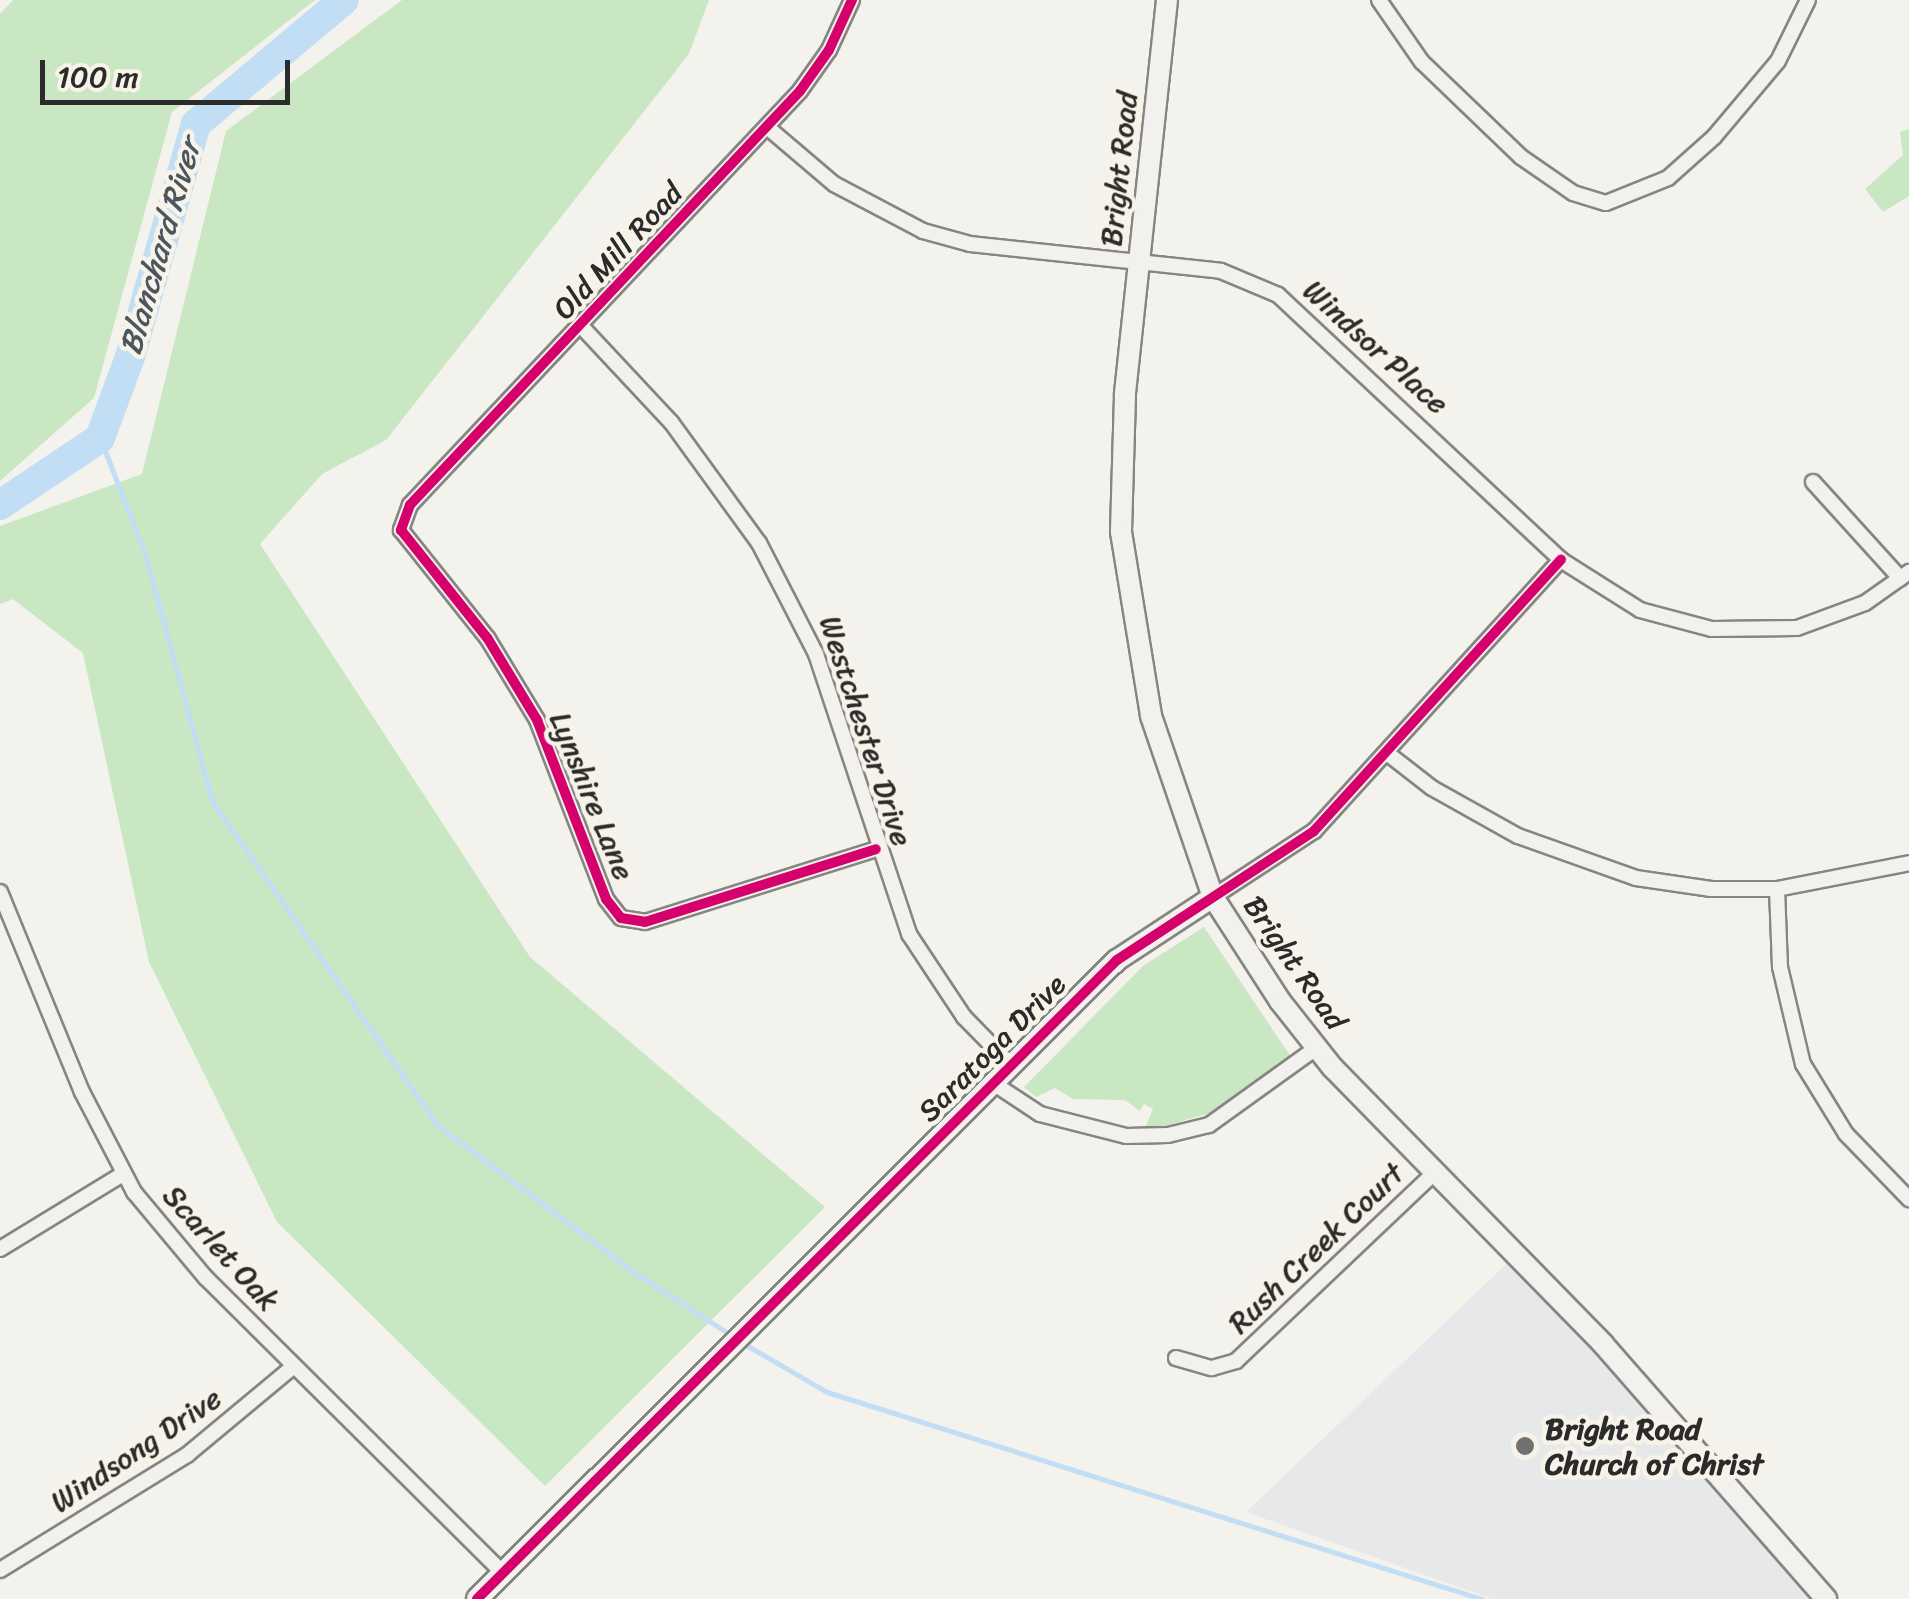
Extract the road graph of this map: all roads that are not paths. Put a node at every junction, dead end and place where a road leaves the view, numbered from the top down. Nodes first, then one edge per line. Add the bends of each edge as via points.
1 (852, 0) edge
2 (1167, 0) edge
3 (1379, 0) edge
4 (1808, 0) edge
5 (767, 127) junction
6 (1139, 260) junction
7 (582, 327) junction
8 (1813, 482) dead end
9 (402, 523) joint
10 (1562, 560) junction
11 (1905, 575) edge
12 (1387, 754) junction
13 (876, 849) junction
14 (1909, 863) edge
15 (1777, 889) junction
16 (0, 892) edge
17 (1214, 897) junction
18 (4, 916) edge
19 (1316, 1048) junction
20 (1011, 1065) junction
21 (994, 1083) junction
22 (1435, 1172) junction
23 (123, 1174) junction
24 (1909, 1199) edge
25 (0, 1248) edge
26 (1176, 1358) dead end
27 (294, 1366) junction
28 (0, 1570) edge
29 (502, 1573) junction
30 (476, 1599) edge
31 (1826, 1599) edge

1 - 5 street, Old Mill Road via 816,71
2 - 6 main road, Bright Road
3 - 4 street via 1422,62 1521,156 1572,193 1606,203 1668,178 1714,137 1778,61
5 - 6 street, Windsor Place via 834,184 923,230 970,244
5 - 7 street, Old Mill Road
6 - 10 street, Windsor Place via 1242,278 1299,309
6 - 17 main road, Bright Road via 1120,458 1125,582 1151,716
7 - 9 street, Old Mill Road via 410,505
7 - 13 street, Westchester Drive via 703,461 790,598 836,712
8 - 11 street
9 - 13 street, Lynshire Lane via 404,539 488,640 536,720 606,899 621,918 645,922
10 - 11 street, Windsor Place via 1640,610 1736,630 1820,622
10 - 12 street, Saratoga Drive
12 - 15 street via 1463,806 1561,855 1678,885
12 - 17 street, Saratoga Drive via 1295,848
13 - 20 street, Westchester Drive via 921,956 964,1017
14 - 15 street
15 - 24 street via 1780,967 1803,1064 1846,1134
16 - 18 street, Scarlet Oak
17 - 19 main road, Bright Road
17 - 20 main road, Saratoga Drive via 1136,944
18 - 23 street, Scarlet Oak
19 - 21 street via 1209,1125 1168,1135 1126,1136 1040,1114
19 - 22 main road, Bright Road
20 - 21 main road, Saratoga Drive
21 - 29 main road, Saratoga Drive
22 - 26 street, Rush Creek Court via 1236,1361 1212,1368
22 - 31 main road, Bright Road via 1603,1344
23 - 25 street
23 - 27 street, Scarlet Oak via 164,1232
27 - 28 street, Windsong Drive via 188,1455
27 - 29 street, Scarlet Oak
29 - 30 main road, Saratoga Drive

